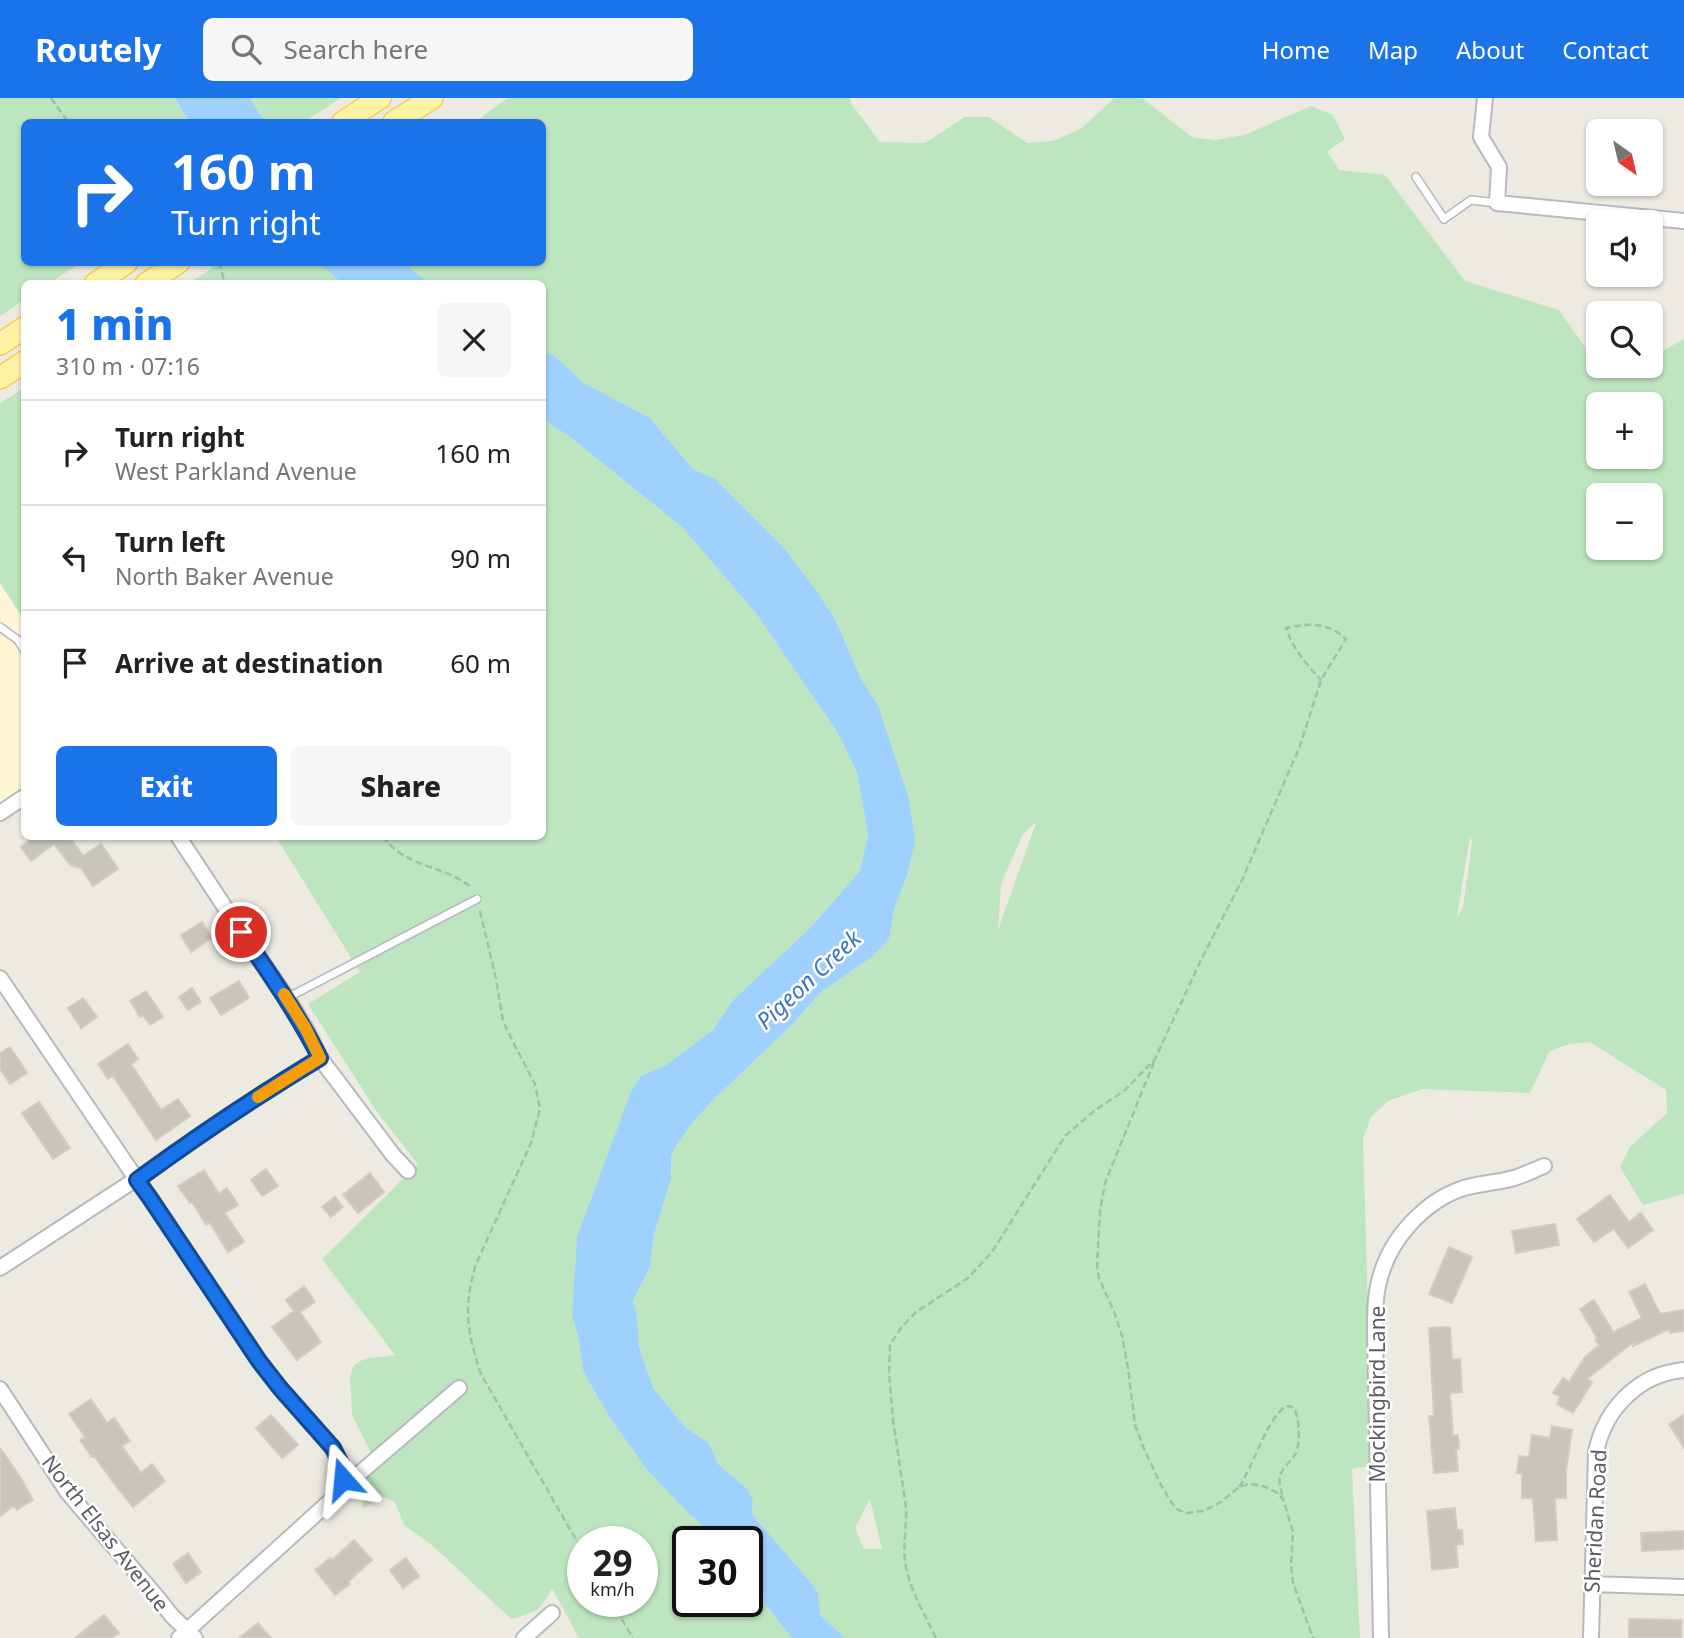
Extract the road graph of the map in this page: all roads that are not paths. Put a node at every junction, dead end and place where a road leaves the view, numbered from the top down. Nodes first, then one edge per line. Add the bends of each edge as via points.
1 (380, 98) edge
2 (1485, 98) edge
3 (424, 103) edge
4 (347, 119) edge
5 (399, 119) edge
6 (1416, 177) dead end
7 (1497, 203) junction
8 (1684, 221) edge
9 (121, 266) edge
10 (173, 266) edge
11 (101, 280) edge
12 (152, 280) edge
13 (21, 330) edge
14 (0, 344) edge
15 (21, 364) edge
16 (0, 378) edge
17 (0, 627) edge
18 (21, 645) edge
19 (21, 799) edge
20 (0, 813) edge
21 (181, 840) edge
22 (477, 899) road end
23 (0, 978) edge
24 (287, 998) junction
25 (320, 1058) junction
26 (1544, 1166) dead end
27 (408, 1171) dead end
28 (137, 1180) junction
29 (0, 1268) edge
30 (1684, 1370) edge
31 (459, 1388) dead end
32 (0, 1389) edge
33 (343, 1479) junction
34 (1591, 1584) junction
35 (1684, 1587) edge
36 (552, 1613) dead end
37 (187, 1636) edge
38 (524, 1638) edge
39 (1381, 1638) edge
40 (1591, 1638) edge

1 - 4 main road
2 - 7 street via 1481,137 1499,167
3 - 5 main road
6 - 7 lane via 1444,219 1471,200
7 - 8 street
9 - 11 main road
10 - 12 main road
13 - 14 main road
15 - 16 main road
17 - 18 lane
19 - 20 street
21 - 24 street
22 - 24 lane
23 - 28 street
24 - 25 street
25 - 27 street
25 - 28 street
26 - 39 street, Mockingbird Lane via 1446,1196 1401,1235 1381,1274 1375,1331
28 - 29 street
28 - 33 street via 259,1361 333,1448
30 - 34 street, Sheridan Road via 1647,1381 1626,1395 1605,1423 1596,1452
31 - 33 street via 360,1473
32 - 37 street, North Elsas Avenue via 68,1493
33 - 37 street via 326,1506
34 - 35 street
34 - 40 street, Sheridan Road
36 - 38 street

